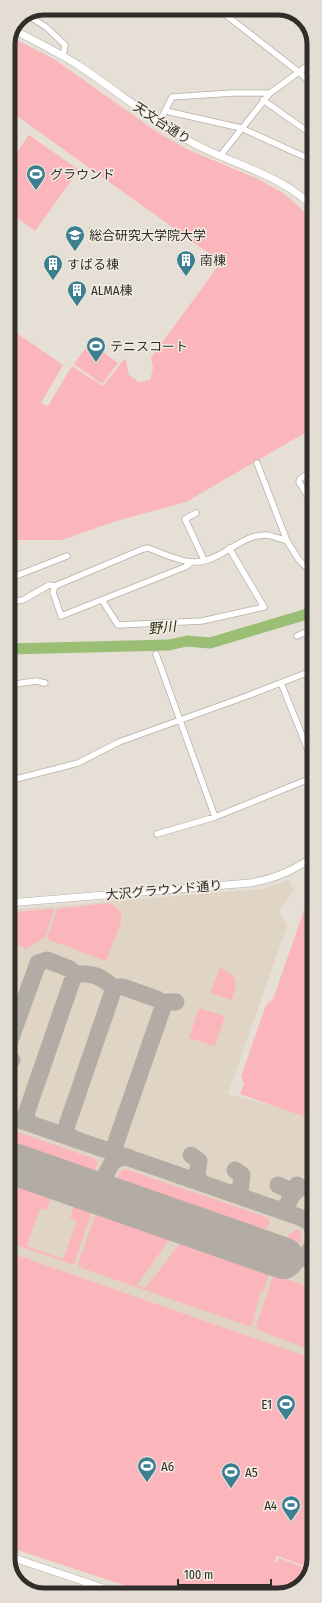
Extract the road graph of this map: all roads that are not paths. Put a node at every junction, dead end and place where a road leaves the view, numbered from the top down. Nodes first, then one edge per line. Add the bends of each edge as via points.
1 (226, 15) edge
2 (32, 18) edge
3 (18, 32) edge
4 (63, 56) junction
5 (307, 66) edge
6 (300, 72) junction
7 (307, 79) edge
8 (270, 93) junction
9 (263, 100) junction
10 (166, 111) junction
11 (159, 123) junction
12 (241, 128) junction
13 (307, 131) edge
14 (220, 156) junction
15 (307, 158) edge
16 (307, 202) edge
17 (257, 463) dead end
18 (307, 474) edge
19 (307, 495) edge
20 (196, 513) dead end
21 (288, 541) junction
22 (229, 548) junction
23 (67, 556) dead end
24 (204, 560) junction
25 (192, 562) junction
26 (307, 566) edge
27 (15, 576) edge
28 (55, 586) junction
29 (102, 600) junction
30 (15, 601) edge
31 (307, 631) edge
32 (297, 636) dead end
33 (156, 654) dead end
34 (307, 673) edge
35 (45, 683) dead end
36 (281, 683) junction
37 (15, 684) edge
38 (179, 721) junction
39 (307, 748) edge
40 (15, 779) edge
41 (307, 780) edge
42 (216, 817) junction
43 (157, 834) dead end
44 (307, 861) edge
45 (15, 902) edge
46 (15, 1558) edge
47 (87, 1582) junction
48 (85, 1588) edge
49 (104, 1588) edge

1 - 6 street
2 - 4 street via 46,27 65,45
3 - 4 street, 天文台通り
4 - 11 street, 天文台通り
5 - 6 street
6 - 7 street
6 - 8 street
8 - 9 street
8 - 10 street via 172,97
9 - 12 street
9 - 13 street
10 - 11 street
10 - 12 street
11 - 14 street, 天文台通り
12 - 14 street
12 - 15 street
14 - 16 street, 天文台通り via 281,182
17 - 21 street
18 - 19 street via 299,482
20 - 24 street via 185,519
21 - 22 street via 268,535 254,536
21 - 26 street via 299,560
22 - 24 street
22 - 29 street via 264,606 202,621 118,625
23 - 27 street
24 - 25 street
25 - 28 street via 148,548
25 - 29 street
28 - 29 street via 53,592 61,616
28 - 30 street via 50,585 23,600
31 - 32 street
33 - 38 street
34 - 36 street
35 - 37 street via 36,681
36 - 38 street
36 - 39 street
38 - 40 street via 119,742 78,763
38 - 42 street
41 - 42 street
42 - 43 street
44 - 45 street, 大沢グラウンド通り via 280,875 250,883
46 - 47 street
47 - 48 street
47 - 49 street

